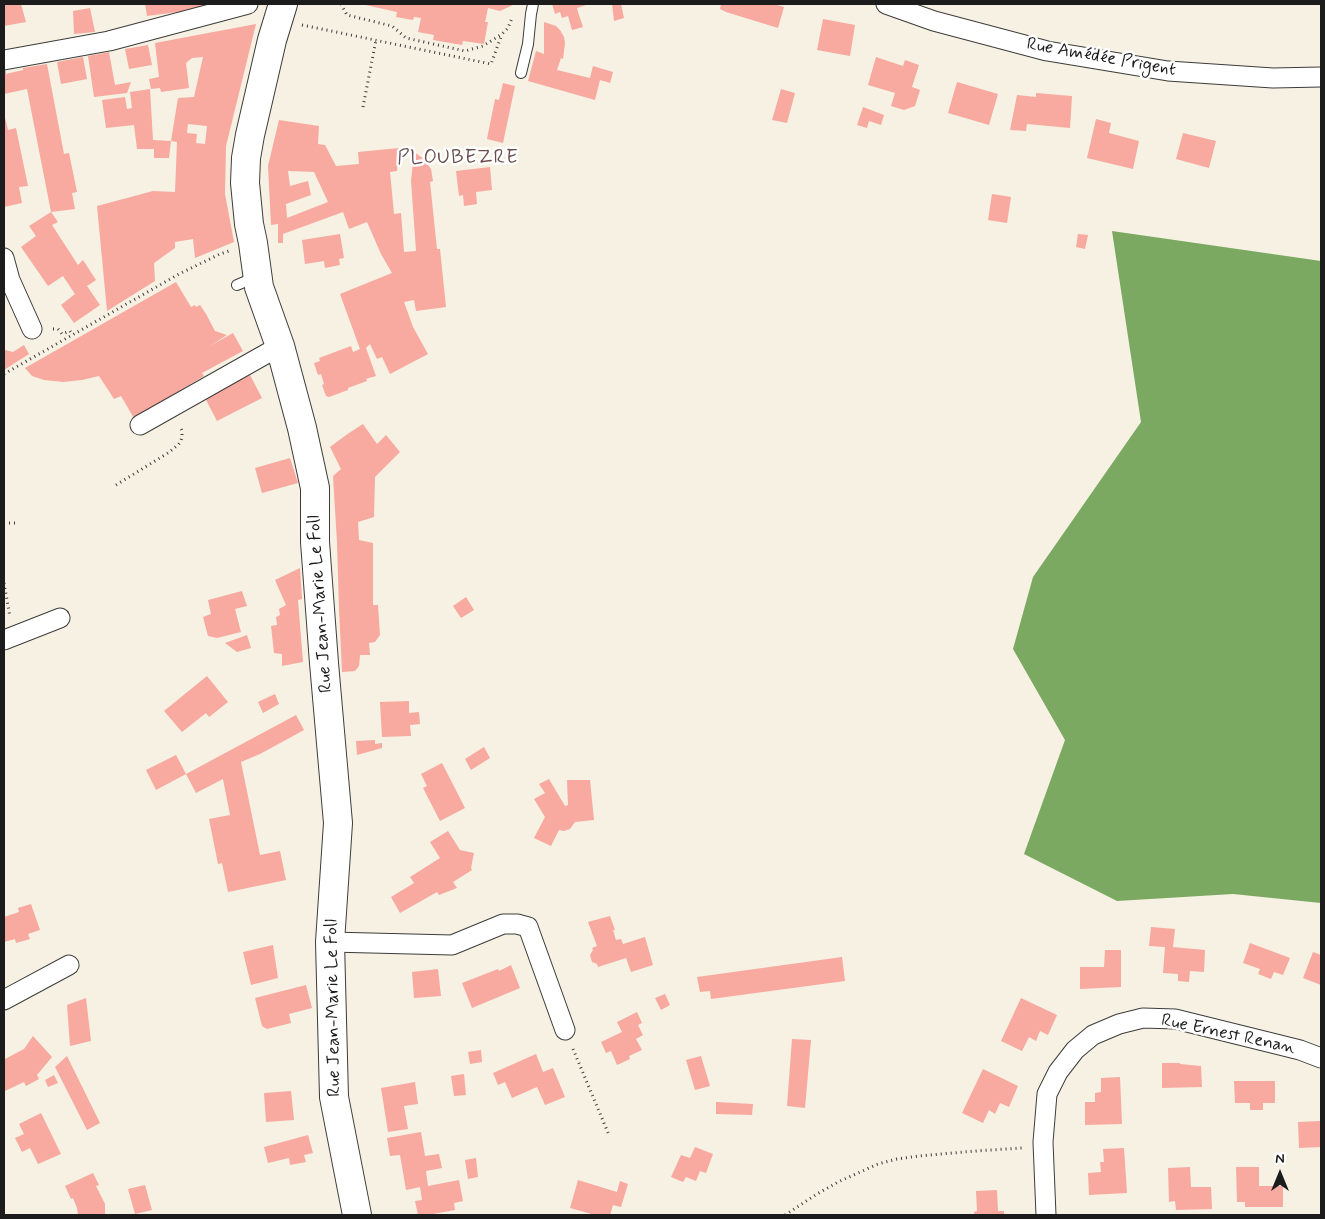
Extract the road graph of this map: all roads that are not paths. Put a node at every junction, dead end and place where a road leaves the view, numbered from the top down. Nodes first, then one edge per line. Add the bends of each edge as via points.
1 (248, 4) edge
2 (283, 4) edge
3 (533, 4) edge
4 (886, 4) edge
5 (4, 60) edge
6 (521, 73) dead end
7 (1321, 77) edge
8 (4, 258) edge
9 (32, 329) dead end
10 (280, 346) junction
11 (149, 423) dead end
12 (60, 618) dead end
13 (8, 638) edge
14 (330, 942) junction
15 (70, 965) dead end
16 (4, 1000) edge
17 (564, 1030) road end
18 (1321, 1058) edge
19 (357, 1215) edge
20 (1046, 1215) edge

1 - 5 street via 109,40
2 - 10 main road, Rue Jean-Marie Le Foll via 257,104 246,158 245,182 253,243 247,281 262,299
3 - 6 lane
4 - 7 street, Rue Amédée Prigent via 934,21 1047,51 1168,71 1273,78
8 - 9 street
10 - 11 street
10 - 14 main road, Rue Jean-Marie Le Foll via 315,488 316,551 338,823
12 - 13 street
14 - 17 street via 452,945 503,924 528,927
14 - 19 main road, Rue Jean-Marie Le Foll via 334,1097
15 - 16 street
18 - 20 street, Rue Ernest Renan via 1175,1019 1143,1018 1093,1035 1075,1050 1058,1072 1047,1094 1043,1147

